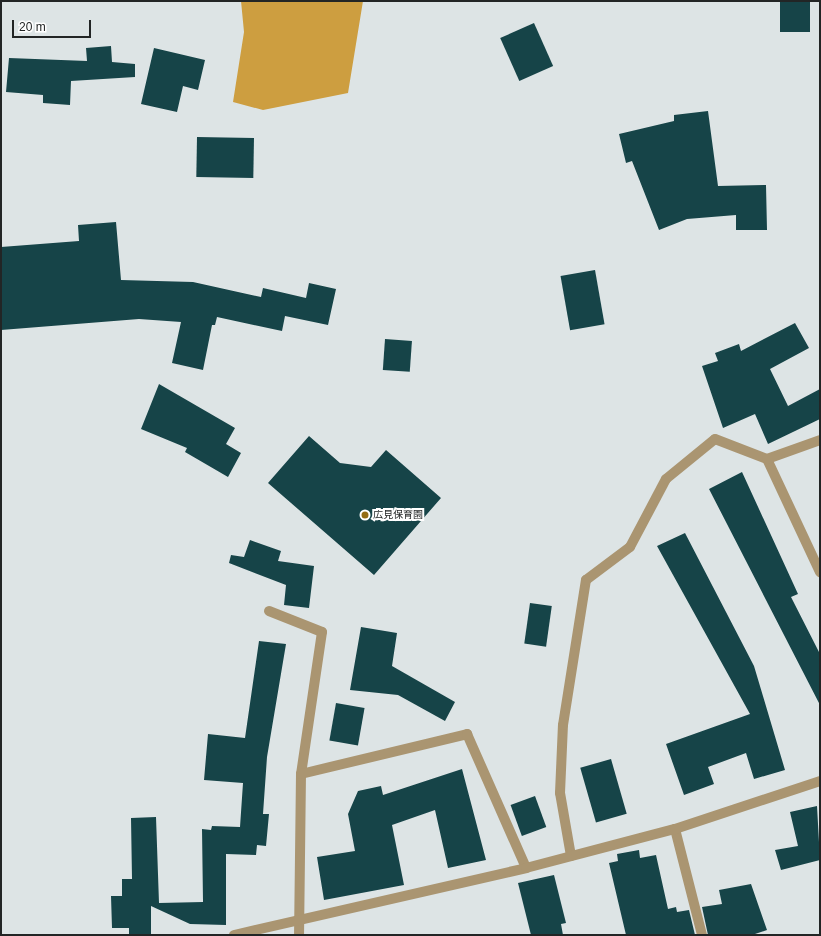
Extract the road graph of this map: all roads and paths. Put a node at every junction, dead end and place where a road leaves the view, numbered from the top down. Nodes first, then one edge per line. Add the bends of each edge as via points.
1 (820, 440) edge
2 (767, 459) junction
3 (820, 572) edge
4 (269, 611) dead end
5 (301, 774) junction
6 (820, 781) edge
7 (675, 829) junction
8 (571, 856) junction
9 (526, 868) junction
10 (299, 922) junction
11 (234, 935) edge
12 (299, 935) edge
13 (702, 935) edge

1 - 2 street
2 - 3 street
2 - 8 street via 715,439 666,479 630,547 586,580 563,725 560,793
4 - 5 street via 322,632
5 - 9 street via 467,734
5 - 10 street
6 - 7 street
7 - 8 street
7 - 13 street
8 - 9 street
9 - 10 street
10 - 11 street
10 - 12 street

